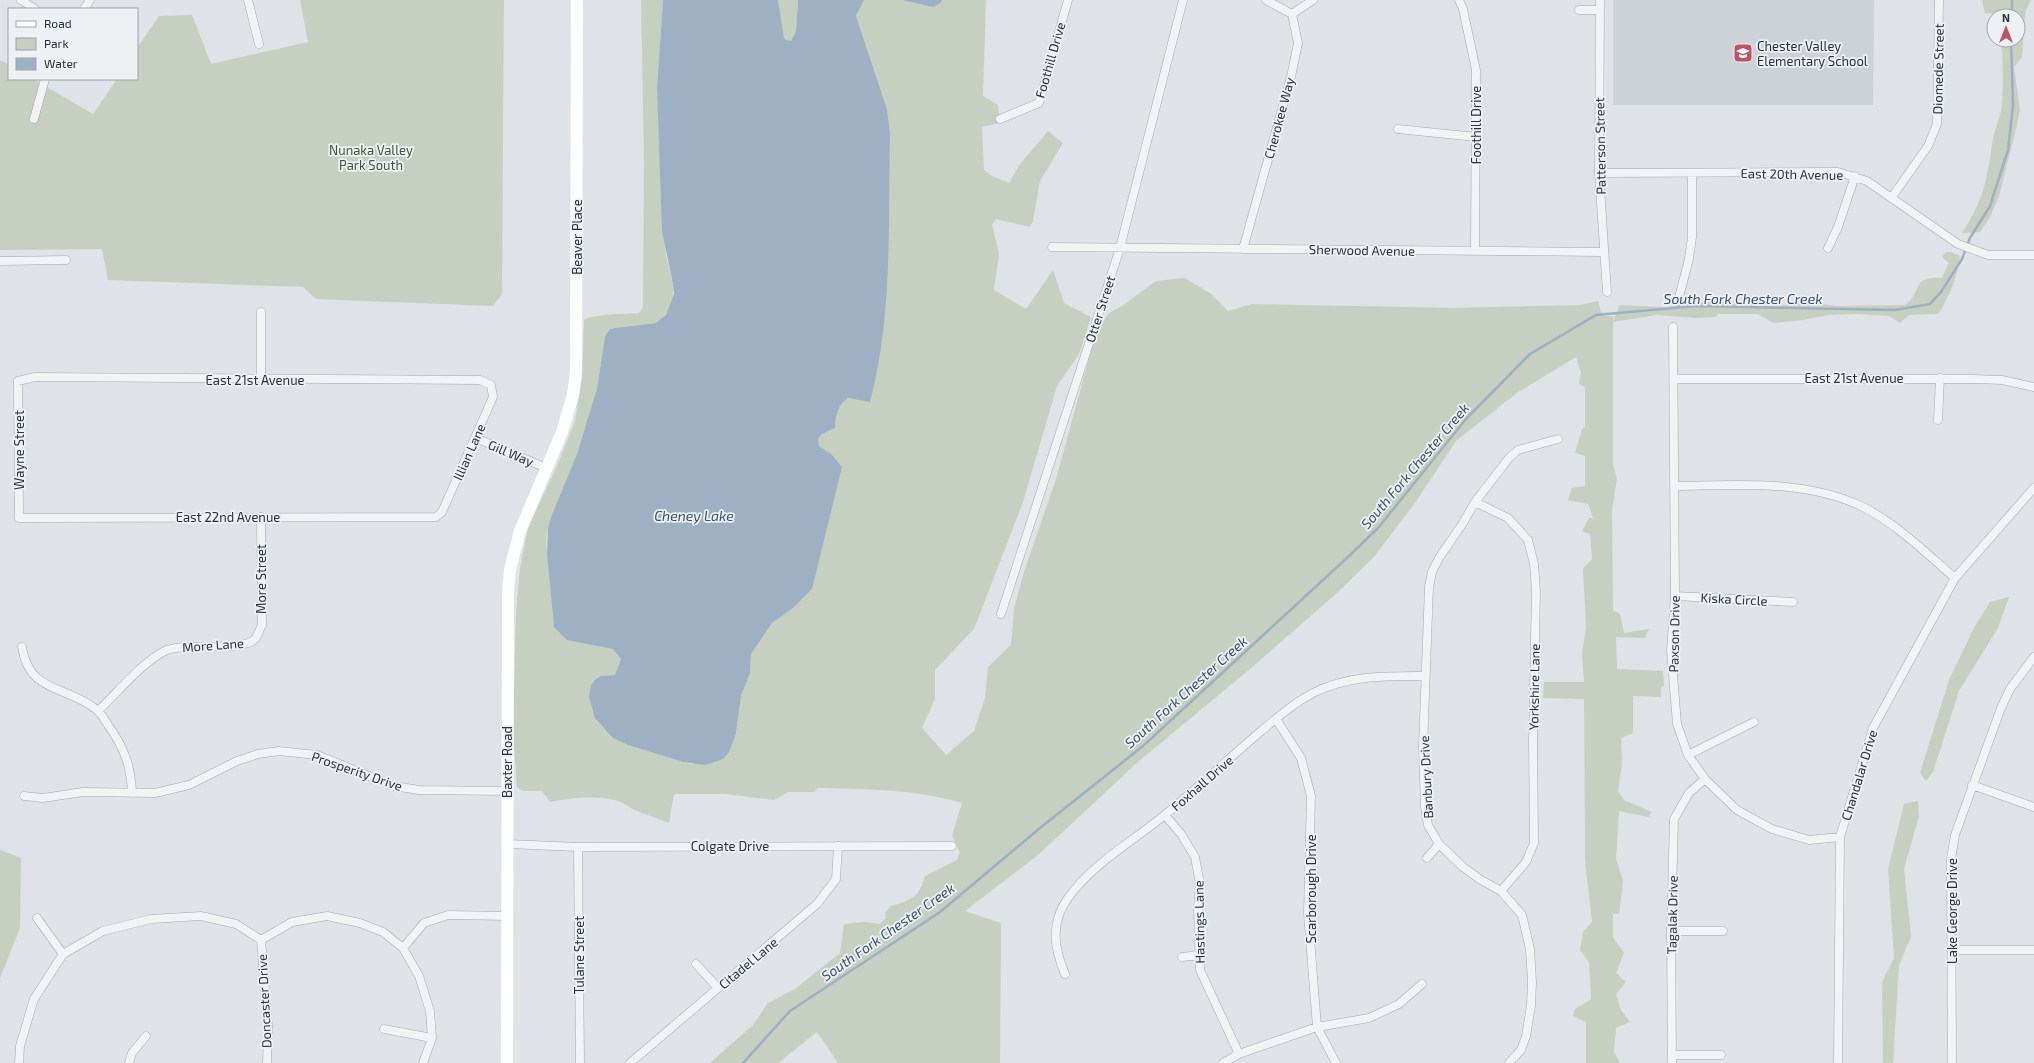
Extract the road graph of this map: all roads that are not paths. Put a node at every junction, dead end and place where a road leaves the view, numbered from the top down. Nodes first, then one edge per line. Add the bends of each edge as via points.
1 (21, 0) edge
2 (248, 0) edge
3 (577, 0) edge
4 (1068, 0) edge
5 (1184, 0) edge
6 (1266, 0) edge
7 (1313, 0) edge
8 (1459, 0) edge
9 (1600, 0) edge
10 (1939, 0) edge
11 (33, 8) edge
12 (1579, 10) dead end
13 (1600, 10) junction
14 (1292, 14) junction
15 (259, 44) dead end
16 (45, 80) edge
17 (34, 119) dead end
18 (1000, 119) dead end
19 (1398, 129) dead end
20 (1476, 137) junction
21 (1599, 173) junction
22 (1692, 173) junction
23 (1855, 176) junction
24 (1892, 197) junction
25 (1052, 248) dead end
26 (1120, 248) junction
27 (1828, 248) dead end
28 (1243, 249) junction
29 (1475, 251) junction
30 (1604, 252) junction
31 (2034, 256) edge
32 (0, 260) edge
33 (66, 260) dead end
34 (1607, 292) dead end
35 (1678, 301) dead end
36 (261, 312) dead end
37 (1673, 327) dead end
38 (1940, 378) junction
39 (1674, 379) junction
40 (261, 380) junction
41 (18, 381) joint
42 (491, 385) joint
43 (2034, 387) edge
44 (1938, 420) dead end
45 (476, 438) junction
46 (1558, 439) dead end
47 (546, 468) junction
48 (1674, 486) junction
49 (2033, 492) edge
50 (1475, 502) junction
51 (261, 517) junction
52 (436, 517) joint
53 (19, 518) joint
54 (1955, 578) junction
55 (1675, 596) junction
56 (1793, 602) dead end
57 (1002, 614) dead end
58 (254, 639) joint
59 (22, 647) dead end
60 (2034, 658) edge
61 (1425, 676) junction
62 (98, 711) junction
63 (1276, 719) junction
64 (1754, 722) dead end
65 (1688, 755) junction
66 (1705, 779) junction
67 (1972, 785) junction
68 (507, 791) junction
69 (132, 793) junction
70 (24, 796) dead end
71 (2034, 807) edge
72 (1165, 814) junction
73 (1840, 837) junction
74 (508, 844) junction
75 (1439, 844) junction
76 (838, 846) junction
77 (952, 846) dead end
78 (578, 847) junction
79 (1427, 858) dead end
80 (1501, 891) junction
81 (508, 916) junction
82 (37, 918) dead end
83 (1671, 931) junction
84 (1723, 931) dead end
85 (261, 940) junction
86 (403, 948) junction
87 (1952, 950) junction
88 (2034, 950) edge
89 (63, 954) junction
90 (1200, 955) junction
91 (1182, 957) dead end
92 (696, 964) dead end
93 (1065, 974) dead end
94 (1422, 984) dead end
95 (718, 988) junction
96 (1316, 1027) junction
97 (384, 1029) dead end
98 (146, 1036) dead end
99 (432, 1038) junction
100 (1239, 1054) junction
101 (1721, 1055) dead end
102 (1672, 1059) edge
103 (1512, 1062) edge
104 (19, 1063) edge
105 (129, 1063) edge
106 (267, 1063) edge
107 (423, 1063) edge
108 (507, 1063) edge
109 (580, 1063) edge
110 (630, 1063) edge
111 (1223, 1063) edge
112 (1336, 1063) edge
113 (1838, 1063) edge
114 (1952, 1063) edge

1 - 11 street
2 - 15 street
3 - 47 street, Beaver Place via 576,372 568,417
4 - 18 street, Foothill Drive via 1039,103
5 - 26 street, Otter Street
6 - 14 street
7 - 14 street
8 - 20 street, Foothill Drive via 1476,70
9 - 13 street, Patterson Street
10 - 24 street, Diomede Street via 1937,124 1928,146
12 - 13 street
13 - 21 street, Patterson Street
14 - 28 street, Cherokee Way via 1298,43 1291,77
16 - 17 street
19 - 20 street
20 - 29 street, Foothill Drive
21 - 22 street, East 20th Avenue
21 - 30 street, Patterson Street
22 - 23 street, East 20th Avenue via 1838,172
22 - 35 street via 1692,238
23 - 24 street, East 20th Avenue
23 - 27 street
24 - 31 street, East 20th Avenue via 1958,244 1976,252 1995,256
25 - 26 street, Sherwood Avenue
26 - 28 street, Sherwood Avenue
26 - 57 street, Otter Street
28 - 29 street, Sherwood Avenue
29 - 30 street, Sherwood Avenue
30 - 34 street, Patterson Street
32 - 33 street
36 - 40 street
37 - 39 street, Paxson Drive
38 - 39 street, East 21st Avenue
38 - 43 street, East 21st Avenue via 2002,380
38 - 44 street
39 - 48 street, Paxson Drive
40 - 41 street, East 21st Avenue via 35,378
40 - 42 street, East 21st Avenue via 480,380
41 - 53 street, Wayne Street
42 - 45 street, Illian Lane via 493,397
45 - 47 street, Gill Way
45 - 52 street, Illian Lane via 442,512
46 - 50 street, Banbury Drive via 1518,450
47 - 68 street, Baxter Road via 522,525 510,570
48 - 54 street via 1771,485 1805,489 1832,496 1860,506 1897,528
48 - 55 street, Paxson Drive
49 - 54 street, Chandalar Drive
50 - 61 street, Banbury Drive via 1432,572
50 - 80 street, Yorkshire Lane via 1508,518 1528,540 1534,564 1536,591 1534,843 1526,862
51 - 52 street, East 22nd Avenue
51 - 53 street, East 22nd Avenue
51 - 58 street, More Street via 262,626
54 - 73 street, Chandalar Drive via 1873,728
55 - 56 street, Kiska Circle
55 - 65 street, Paxson Drive via 1671,650 1677,724
58 - 62 street, More Lane via 245,646 186,646 168,650 153,657
59 - 62 street via 24,661 32,674 42,682 64,691
60 - 67 street, Lake George Drive via 2010,689
61 - 63 street, Foxhall Drive via 1343,680 1312,693
61 - 75 street, Banbury Drive via 1425,807 1428,825
62 - 69 street via 126,755 131,773
63 - 72 street, Foxhall Drive
63 - 96 street, Scarborough Drive via 1301,758 1311,796 1308,913
64 - 65 street
65 - 66 street, Paxson Drive
66 - 73 street, Paxson Drive via 1737,810 1772,830 1808,840
66 - 83 street, Tagalak Drive via 1689,793 1674,819
67 - 71 street
67 - 87 street, Lake George Drive via 1955,835 1951,858
68 - 69 street, Prosperity Drive via 419,790 394,786 317,755 279,751 237,761 189,785 155,793
68 - 74 street, Baxter Road
69 - 70 street, Prosperity Drive via 83,792 43,798
72 - 90 street, Hastings Lane via 1195,857 1200,884
72 - 93 street, Foxhall Drive via 1089,874 1068,898 1056,923 1057,955
73 - 113 street, Chandalar Drive
74 - 78 street, Colgate Drive
74 - 81 street, Baxter Road
75 - 79 street
75 - 80 street, Banbury Drive via 1463,867
76 - 77 street, Colgate Drive
76 - 78 street, Colgate Drive
76 - 95 street, Citadel Lane via 836,879 817,904
78 - 109 street, Tulane Street
80 - 103 street, Banbury Drive via 1522,915 1530,949 1531,1006 1526,1036 1521,1050
81 - 86 street via 448,915 424,923
81 - 108 street, Baxter Road
82 - 89 street
83 - 84 street
83 - 102 street, Tagalak Drive
85 - 86 street via 292,922 327,916 360,923 383,932
85 - 89 street via 236,924 201,916 151,919 103,932
85 - 106 street, Doncaster Drive via 268,1026
86 - 99 street via 419,976 430,1011
87 - 88 street
87 - 114 street, Lake George Drive
89 - 104 street via 34,999 20,1046
90 - 91 street
90 - 100 street, Hastings Lane via 1200,970
92 - 95 street
94 - 96 street via 1399,1004 1369,1018
95 - 110 street, Citadel Lane
96 - 100 street
96 - 112 street, Scarborough Drive
97 - 99 street
98 - 105 street via 132,1053
99 - 107 street
100 - 111 street
101 - 102 street

